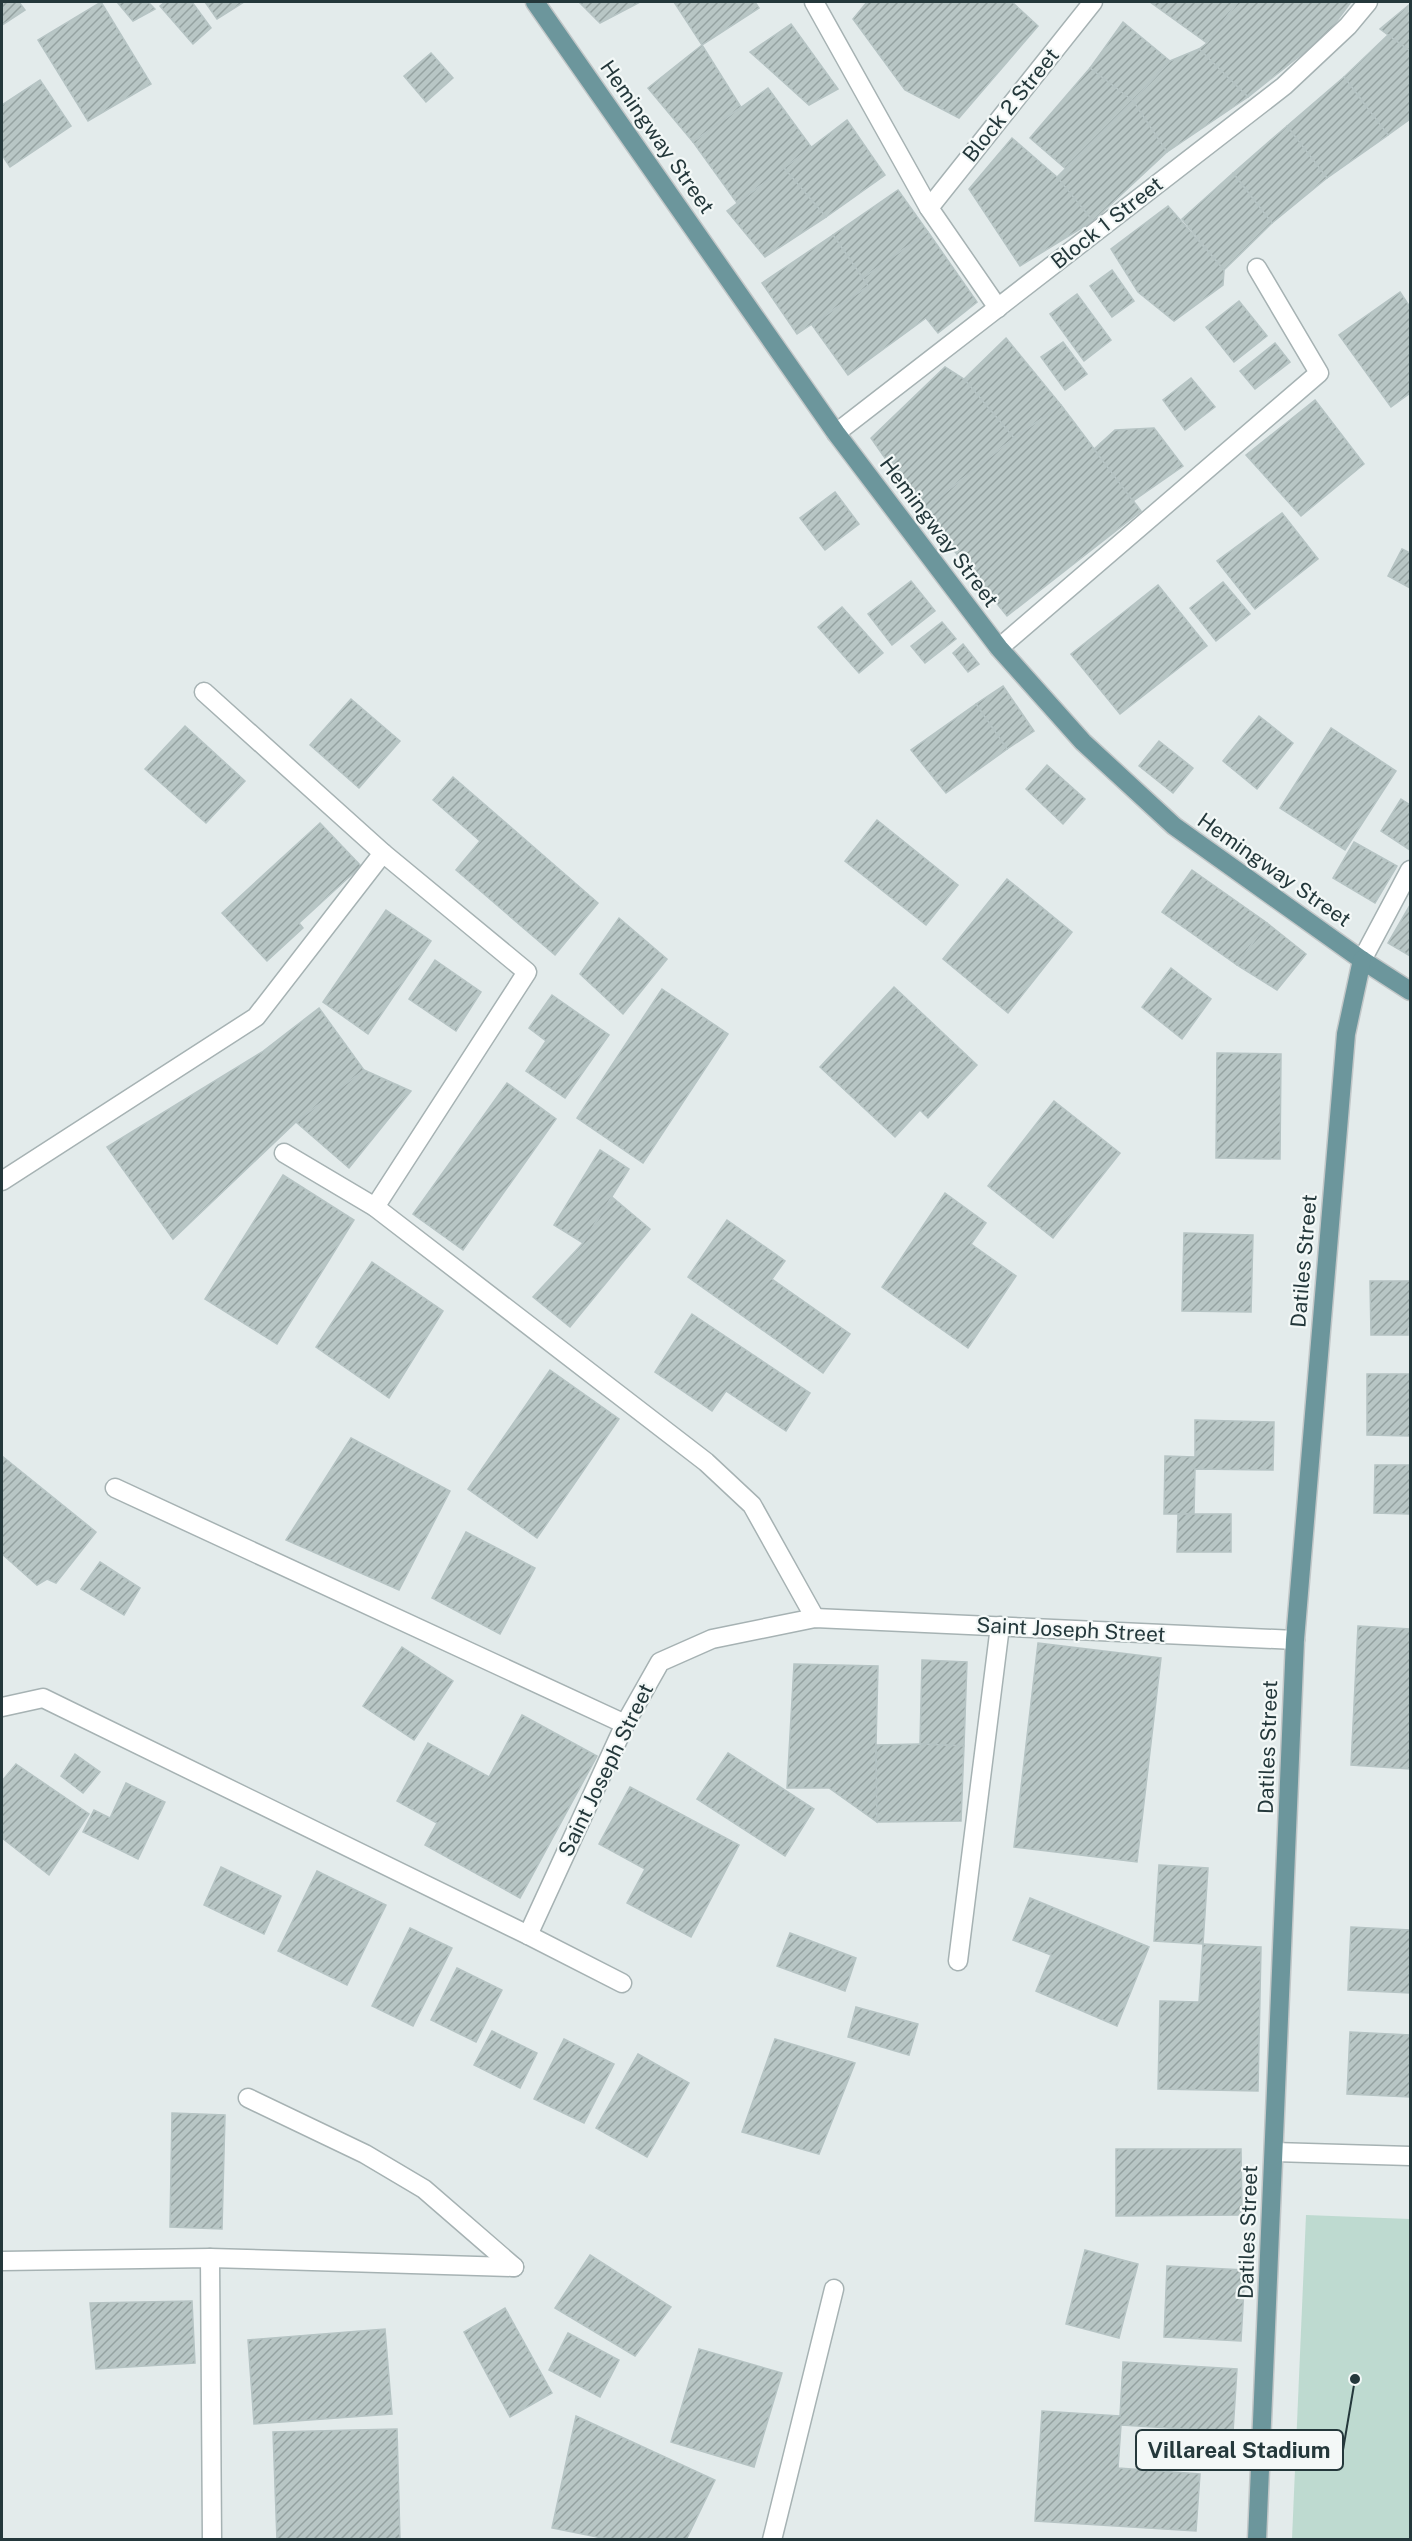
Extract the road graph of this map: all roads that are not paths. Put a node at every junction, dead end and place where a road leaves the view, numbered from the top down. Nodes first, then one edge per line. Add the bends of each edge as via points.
1 (535, 2) edge
2 (1094, 2) edge
3 (1368, 2) edge
4 (821, 5) edge
5 (929, 208) junction
6 (1257, 268) dead end
7 (998, 308) junction
8 (836, 433) junction
9 (999, 648) junction
10 (204, 692) dead end
11 (383, 853) junction
12 (1410, 870) edge
13 (1362, 960) junction
14 (1410, 991) edge
15 (284, 1153) dead end
16 (2, 1181) edge
17 (375, 1207) junction
18 (115, 1488) dead end
19 (815, 1617) junction
20 (1000, 1626) junction
21 (1295, 1640) junction
22 (2, 1707) edge
23 (625, 1724) junction
24 (528, 1935) junction
25 (958, 1961) dead end
26 (622, 1983) dead end
27 (248, 2098) dead end
28 (1274, 2152) junction
29 (1410, 2156) edge
30 (210, 2258) junction
31 (2, 2261) edge
32 (834, 2289) dead end
33 (212, 2540) edge
34 (772, 2540) edge
35 (1257, 2540) edge

1 - 8 main road, Hemingway Street
2 - 5 street, Block 2 Street
3 - 7 street, Block 1 Street via 1284,86
4 - 5 street
5 - 7 street
6 - 9 street via 1319,373
7 - 8 street, Block 1 Street
8 - 9 main road, Hemingway Street
9 - 13 main road, Hemingway Street via 1083,742 1174,826
10 - 11 street
11 - 16 street via 256,1017
11 - 17 street via 527,972
12 - 13 street
13 - 14 main road, Hemingway Street
13 - 21 main road, Datiles Street via 1346,1034
15 - 17 street
17 - 19 street via 706,1462 752,1506
18 - 23 street
19 - 20 street, Saint Joseph Street
19 - 23 street, Saint Joseph Street via 712,1639 660,1662
20 - 21 street, Saint Joseph Street
20 - 25 street
21 - 28 main road, Datiles Street
22 - 24 street via 43,1698
23 - 24 street, Saint Joseph Street
24 - 26 street
27 - 30 street via 365,2154 424,2189 514,2267
28 - 29 street
28 - 35 main road, Datiles Street
30 - 31 street
30 - 33 street
32 - 34 street

